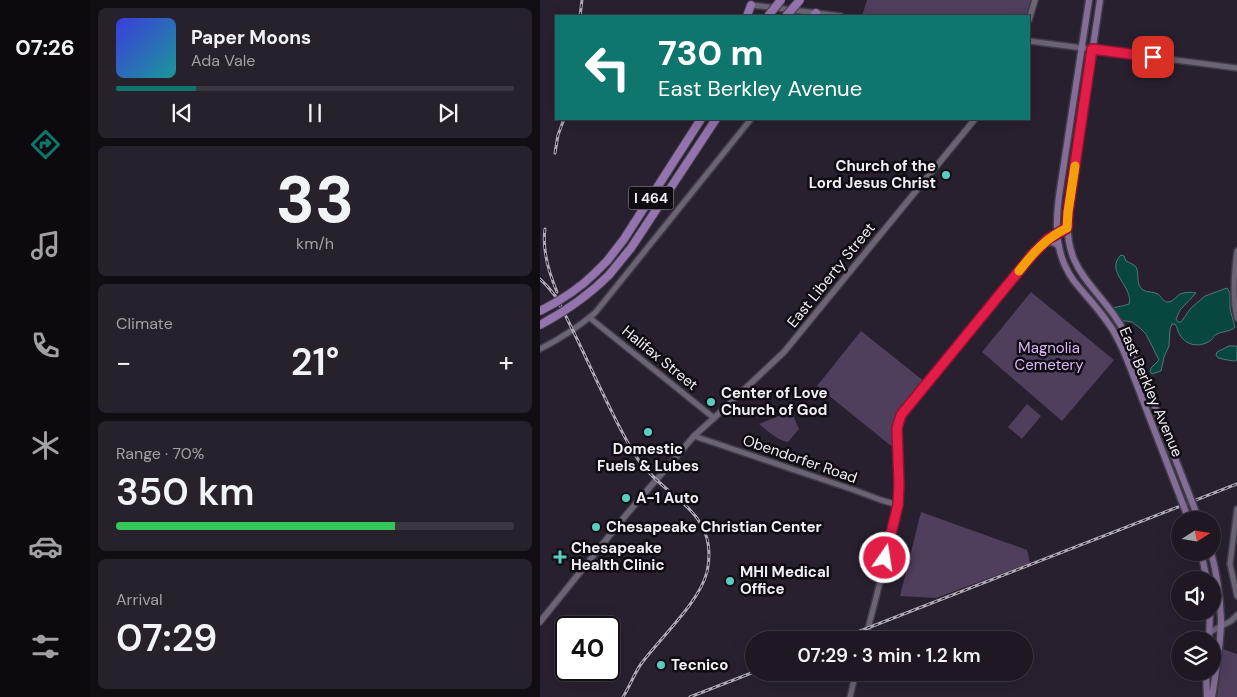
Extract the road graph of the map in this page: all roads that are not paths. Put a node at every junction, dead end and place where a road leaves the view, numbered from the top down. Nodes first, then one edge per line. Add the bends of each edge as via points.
1 (781, 0) edge
2 (800, 0) edge
3 (1035, 0) edge
4 (1089, 0) edge
5 (1100, 0) edge
6 (751, 5) joint
7 (747, 15) edge
8 (769, 15) edge
9 (787, 15) edge
10 (815, 15) edge
11 (1030, 17) edge
12 (1030, 41) edge
13 (1082, 48) junction
14 (1092, 49) junction
15 (1237, 68) edge
16 (698, 120) edge
17 (716, 120) edge
18 (750, 120) edge
19 (974, 120) edge
20 (1067, 228) junction
21 (1057, 233) junction
22 (1044, 243) junction
23 (1059, 246) junction
24 (1237, 251) edge
25 (540, 311) edge
26 (590, 318) junction
27 (1237, 318) edge
28 (540, 325) edge
29 (540, 349) edge
30 (714, 418) junction
31 (694, 436) junction
32 (898, 505) junction
33 (1237, 509) edge
34 (1186, 511) edge
35 (1196, 511) edge
36 (1213, 561) edge
37 (1237, 596) edge
38 (1237, 615) edge
39 (540, 622) edge
40 (1221, 626) junction
41 (867, 631) edge
42 (1212, 631) edge
43 (854, 681) edge
44 (1206, 681) edge
45 (850, 697) edge
46 (1207, 697) edge
47 (1212, 697) edge

1 - 8 highway, bridge
2 - 9 highway, bridge
3 - 11 main road
4 - 13 main road, East Berkley Avenue
5 - 14 main road, East Berkley Avenue
6 - 7 highway
6 - 10 street
12 - 13 street
13 - 14 street
13 - 21 main road, East Berkley Avenue
14 - 15 street
14 - 20 main road, East Berkley Avenue
16 - 25 highway, I 464, bridge via 607,261 581,286
17 - 28 highway, I 464, bridge via 632,248 609,275 580,301
18 - 26 street
19 - 30 main road, East Liberty Street via 784,352
20 - 21 street
20 - 35 main road, East Berkley Avenue, bridge via 1074,261 1121,325 1132,347
21 - 22 street
21 - 23 main road, East Berkley Avenue
22 - 23 main road via 1053,242
22 - 32 street via 901,415 897,428
23 - 34 main road, East Berkley Avenue, bridge via 1072,277 1108,322 1123,349
24 - 27 street via 1234,286
26 - 29 street
26 - 30 street, Halifax Street
30 - 31 main road, East Liberty Street
31 - 32 street, Obendorfer Road
31 - 39 main road, East Liberty Street
32 - 41 street
33 - 37 street via 1230,564
36 - 40 main road
38 - 40 street
40 - 42 street
40 - 47 main road
43 - 45 street
44 - 46 main road

